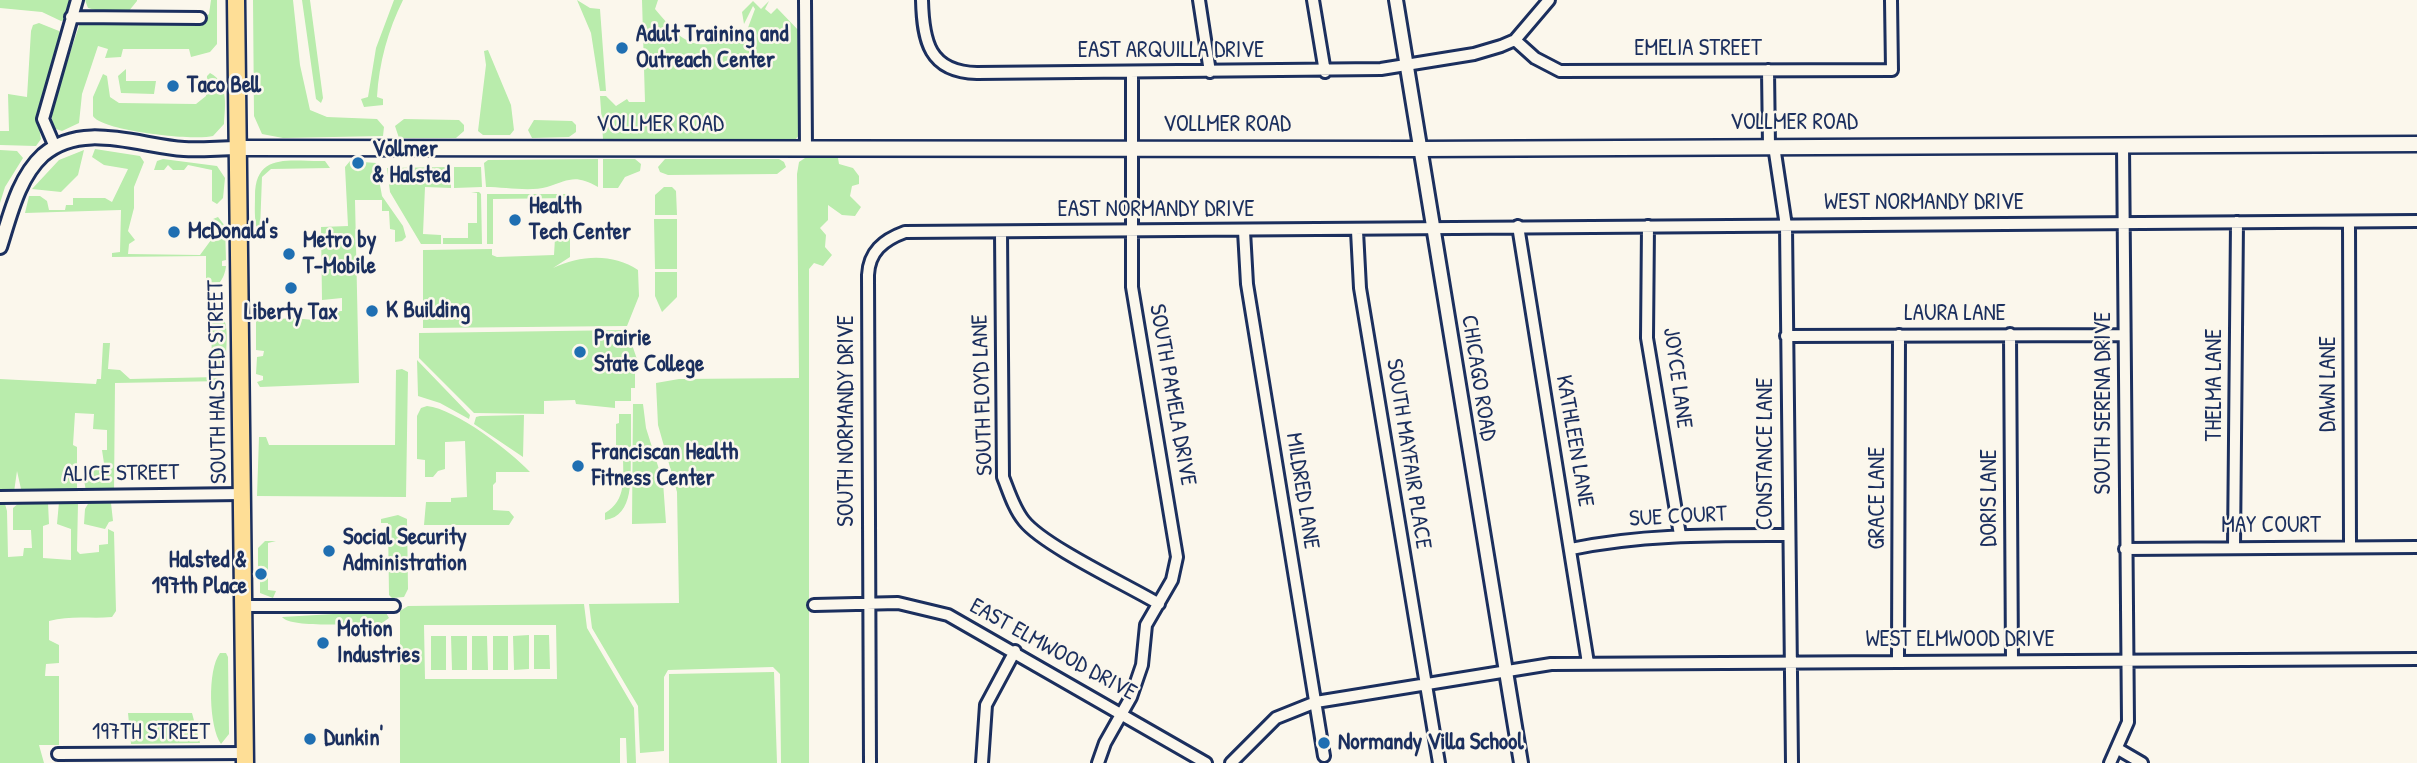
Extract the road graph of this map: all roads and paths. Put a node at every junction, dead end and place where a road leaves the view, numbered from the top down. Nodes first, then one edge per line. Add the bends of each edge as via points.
1 (77, 0) edge
2 (236, 0) edge
3 (805, 0) edge
4 (922, 0) edge
5 (1199, 0) edge
6 (1313, 0) edge
7 (1396, 0) edge
8 (1549, 0) edge
9 (1891, 0) edge
10 (71, 18) junction
11 (200, 18) dead end
12 (1515, 40) junction
13 (1407, 66) junction
14 (1768, 70) junction
15 (1210, 72) junction
16 (1325, 72) junction
17 (1132, 73) junction
18 (2417, 144) edge
19 (2123, 145) junction
20 (1771, 146) junction
21 (55, 147) junction
22 (1133, 147) junction
23 (238, 148) junction
24 (806, 148) junction
25 (1421, 149) junction
26 (2417, 221) edge
27 (2237, 222) junction
28 (2349, 222) junction
29 (2123, 223) junction
30 (1518, 226) junction
31 (1648, 226) junction
32 (1786, 226) junction
33 (1432, 230) junction
34 (1133, 231) junction
35 (1244, 231) junction
36 (1357, 231) junction
37 (1001, 232) junction
38 (883, 243) joint
39 (0, 247) edge
40 (2010, 334) junction
41 (1899, 335) junction
42 (2124, 335) junction
43 (1786, 336) junction
44 (242, 494) junction
45 (0, 497) edge
46 (1680, 535) junction
47 (1787, 535) junction
48 (2234, 547) junction
49 (2350, 547) junction
50 (2417, 547) edge
51 (2125, 548) junction
52 (1571, 549) junction
53 (869, 604) junction
54 (1159, 604) junction
55 (814, 605) dead end
56 (243, 606) junction
57 (394, 606) dead end
58 (1015, 651) junction
59 (2417, 659) edge
60 (1898, 660) junction
61 (2126, 660) junction
62 (2012, 661) junction
63 (1788, 662) junction
64 (1588, 663) junction
65 (1505, 671) junction
66 (1426, 684) junction
67 (1316, 702) junction
68 (1122, 713) junction
69 (2118, 749) junction
70 (58, 754) dead end
71 (1324, 756) dead end
72 (245, 758) edge
73 (870, 763) edge
74 (982, 763) edge
75 (1098, 763) edge
76 (1206, 763) edge
77 (1231, 763) edge
78 (1439, 763) edge
79 (1521, 763) edge
80 (1792, 763) edge
81 (2110, 763) edge
82 (2143, 763) edge

1 - 10 street
2 - 23 main road, SOUTH HALSTED STREET
3 - 24 street
4 - 17 street, EAST ARQUILLA DRIVE via 928,47 949,68 968,73
5 - 15 street
6 - 16 street
7 - 13 street, CHICAGO ROAD
8 - 12 street
9 - 14 street, EMELIA STREET via 1892,70
10 - 11 street
10 - 21 street via 43,119
12 - 13 street, EAST ARQUILLA DRIVE via 1487,51
12 - 14 street, EMELIA STREET via 1560,71
13 - 16 street, EAST ARQUILLA DRIVE
13 - 25 street, CHICAGO ROAD
14 - 20 street, CONSTANCE LANE
15 - 16 street, EAST ARQUILLA DRIVE
15 - 17 street, EAST ARQUILLA DRIVE
17 - 22 street, SOUTH PAMELA DRIVE
18 - 19 main road, VOLLMER ROAD
19 - 20 main road, VOLLMER ROAD
19 - 29 street, SOUTH SERENA DRIVE
20 - 25 main road, VOLLMER ROAD
20 - 32 street, CONSTANCE LANE
21 - 23 street, VOLLMER ROAD via 98,136 186,149
21 - 39 street, VOLLMER ROAD via 28,173
22 - 24 main road, VOLLMER ROAD
22 - 25 main road, VOLLMER ROAD
22 - 34 street, SOUTH PAMELA DRIVE
23 - 24 main road, VOLLMER ROAD
23 - 44 main road, SOUTH HALSTED STREET
25 - 33 street, CHICAGO ROAD
26 - 28 street, WEST NORMANDY DRIVE
27 - 28 street, WEST NORMANDY DRIVE
27 - 29 street, WEST NORMANDY DRIVE
27 - 48 street, THELMA LANE
28 - 49 street, DAWN LANE
29 - 32 street, WEST NORMANDY DRIVE
29 - 42 street, SOUTH SERENA DRIVE
30 - 31 street, WEST NORMANDY DRIVE
30 - 33 street, WEST NORMANDY DRIVE
30 - 52 street, KATHLEEN LANE
31 - 32 street, WEST NORMANDY DRIVE
31 - 46 street, JOYCE LANE via 1647,338
32 - 43 street, CONSTANCE LANE
33 - 36 street, EAST NORMANDY DRIVE
33 - 65 street, CHICAGO ROAD
34 - 35 street, EAST NORMANDY DRIVE
34 - 37 street, EAST NORMANDY DRIVE
34 - 54 street, SOUTH PAMELA DRIVE via 1132,287 1177,548 1175,572
35 - 36 street, EAST NORMANDY DRIVE
35 - 67 street, MILDRED LANE via 1247,284
36 - 66 street, SOUTH MAYFAIR PLACE via 1360,288
37 - 38 street, EAST NORMANDY DRIVE via 905,232
37 - 54 street, SOUTH FLOYD LANE via 1003,477 1015,508 1045,538
38 - 53 street, SOUTH NORMANDY DRIVE via 870,262 868,275
40 - 41 street, LAURA LANE
40 - 42 street, LAURA LANE
40 - 62 street, DORIS LANE
41 - 43 street, LAURA LANE
41 - 60 street, GRACE LANE
42 - 51 street, SOUTH SERENA DRIVE
43 - 47 street, CONSTANCE LANE
44 - 45 street, ALICE STREET
44 - 56 main road, SOUTH HALSTED STREET
46 - 47 street, SUE COURT
46 - 52 street, SUE COURT
47 - 63 street, CONSTANCE LANE
48 - 49 street, MAY COURT
48 - 51 street, MAY COURT
49 - 50 street, MAY COURT
51 - 61 street, SOUTH SERENA DRIVE
52 - 64 street, KATHLEEN LANE
53 - 55 street, EAST ELMWOOD DRIVE
53 - 58 street, EAST ELMWOOD DRIVE via 933,608
53 - 73 street, SOUTH NORMANDY DRIVE
54 - 68 street, SOUTH PAMELA DRIVE via 1146,625 1142,665
56 - 57 street
56 - 72 main road, SOUTH HALSTED STREET
58 - 68 street, EAST ELMWOOD DRIVE
58 - 74 street via 986,705
59 - 61 street, WEST ELMWOOD DRIVE
60 - 62 street, WEST ELMWOOD DRIVE
60 - 63 street, WEST ELMWOOD DRIVE
61 - 62 street, WEST ELMWOOD DRIVE
61 - 69 street, SOUTH SERENA DRIVE via 2128,722
63 - 64 street, WEST ELMWOOD DRIVE
63 - 80 street, CONSTANCE LANE
64 - 65 street, WEST ELMWOOD DRIVE
65 - 66 street
65 - 79 street, CHICAGO ROAD
66 - 67 street
66 - 78 street, SOUTH MAYFAIR PLACE
67 - 71 street, MILDRED LANE
67 - 77 street via 1276,718
68 - 75 street, SOUTH PAMELA DRIVE
68 - 76 street, EAST ELMWOOD DRIVE
69 - 81 street, SOUTH SERENA DRIVE
69 - 82 street
70 - 72 street, 197TH STREET

